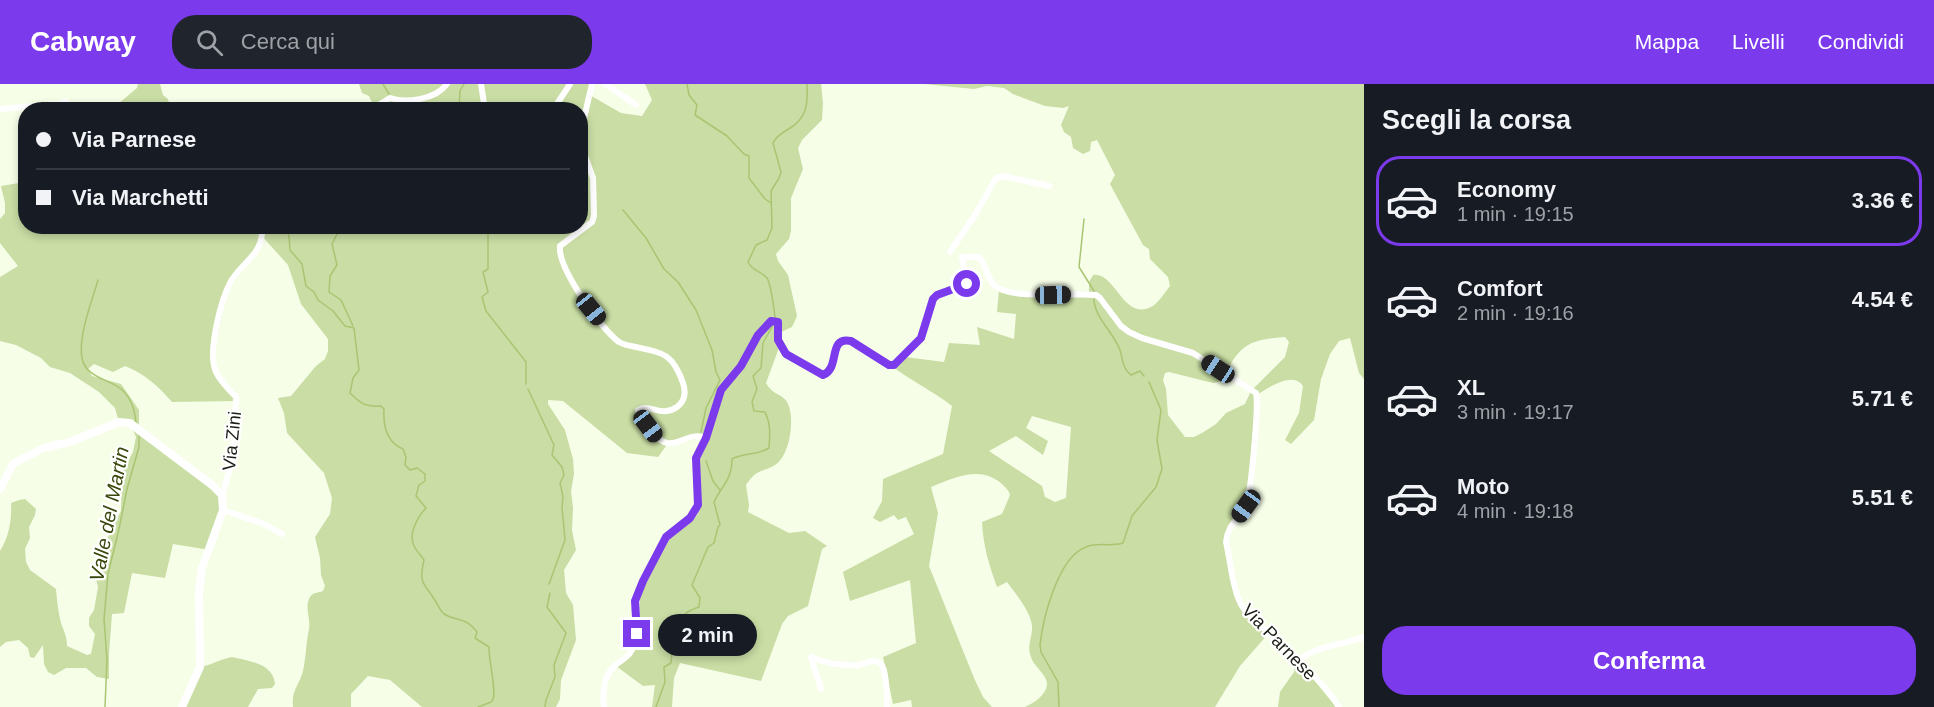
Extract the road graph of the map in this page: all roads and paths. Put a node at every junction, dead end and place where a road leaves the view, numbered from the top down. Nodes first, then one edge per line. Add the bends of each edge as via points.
1 (447, 84) edge
2 (481, 84) edge
3 (570, 84) edge
4 (592, 84) edge
5 (605, 84) edge
6 (383, 102) edge
7 (484, 102) edge
8 (558, 102) edge
9 (588, 102) edge
10 (636, 105) dead end
11 (18, 108) edge
12 (0, 110) edge
13 (588, 164) edge
14 (1050, 186) dead end
15 (588, 225) edge
16 (263, 234) edge
17 (576, 234) edge
18 (950, 252) dead end
19 (706, 438) junction
20 (0, 489) edge
21 (222, 495) junction
22 (223, 510) junction
23 (282, 534) dead end
24 (1364, 637) edge
25 (1298, 661) junction
26 (821, 689) dead end
27 (182, 707) edge
28 (604, 707) edge
29 (887, 707) edge
30 (1339, 707) edge

1 - 6 street via 440,92
2 - 7 street
3 - 8 street
4 - 9 street
5 - 10 street
11 - 12 street
13 - 15 street via 593,178 594,216
14 - 18 street via 1003,176 996,178
16 - 21 street, Via Zini via 259,248 225,294 213,344 215,370 236,397 234,449
17 - 19 street via 560,246 560,251 580,294 617,340 657,351 674,361 686,392 678,406 666,412 645,407 638,410 639,415 666,444
19 - 25 street, Via Parnese via 721,390 771,321 778,322 778,340 786,354 823,375 831,370 838,345 845,340 894,365 921,338 933,299 967,284 962,257 979,257 994,285 1009,292 1100,297 1129,332 1193,353 1256,393 1250,494 1228,530 1226,542 1239,602
19 - 28 street via 695,465 698,505 690,518 666,537 638,592 636,642 608,676
20 - 21 street via 13,464 27,456 119,422 130,423
21 - 22 street
22 - 23 street
22 - 27 street via 201,576 200,667
24 - 25 street via 1324,647
25 - 30 street, Via Parnese
26 - 29 street via 811,657 821,662 859,665 870,660 882,668

